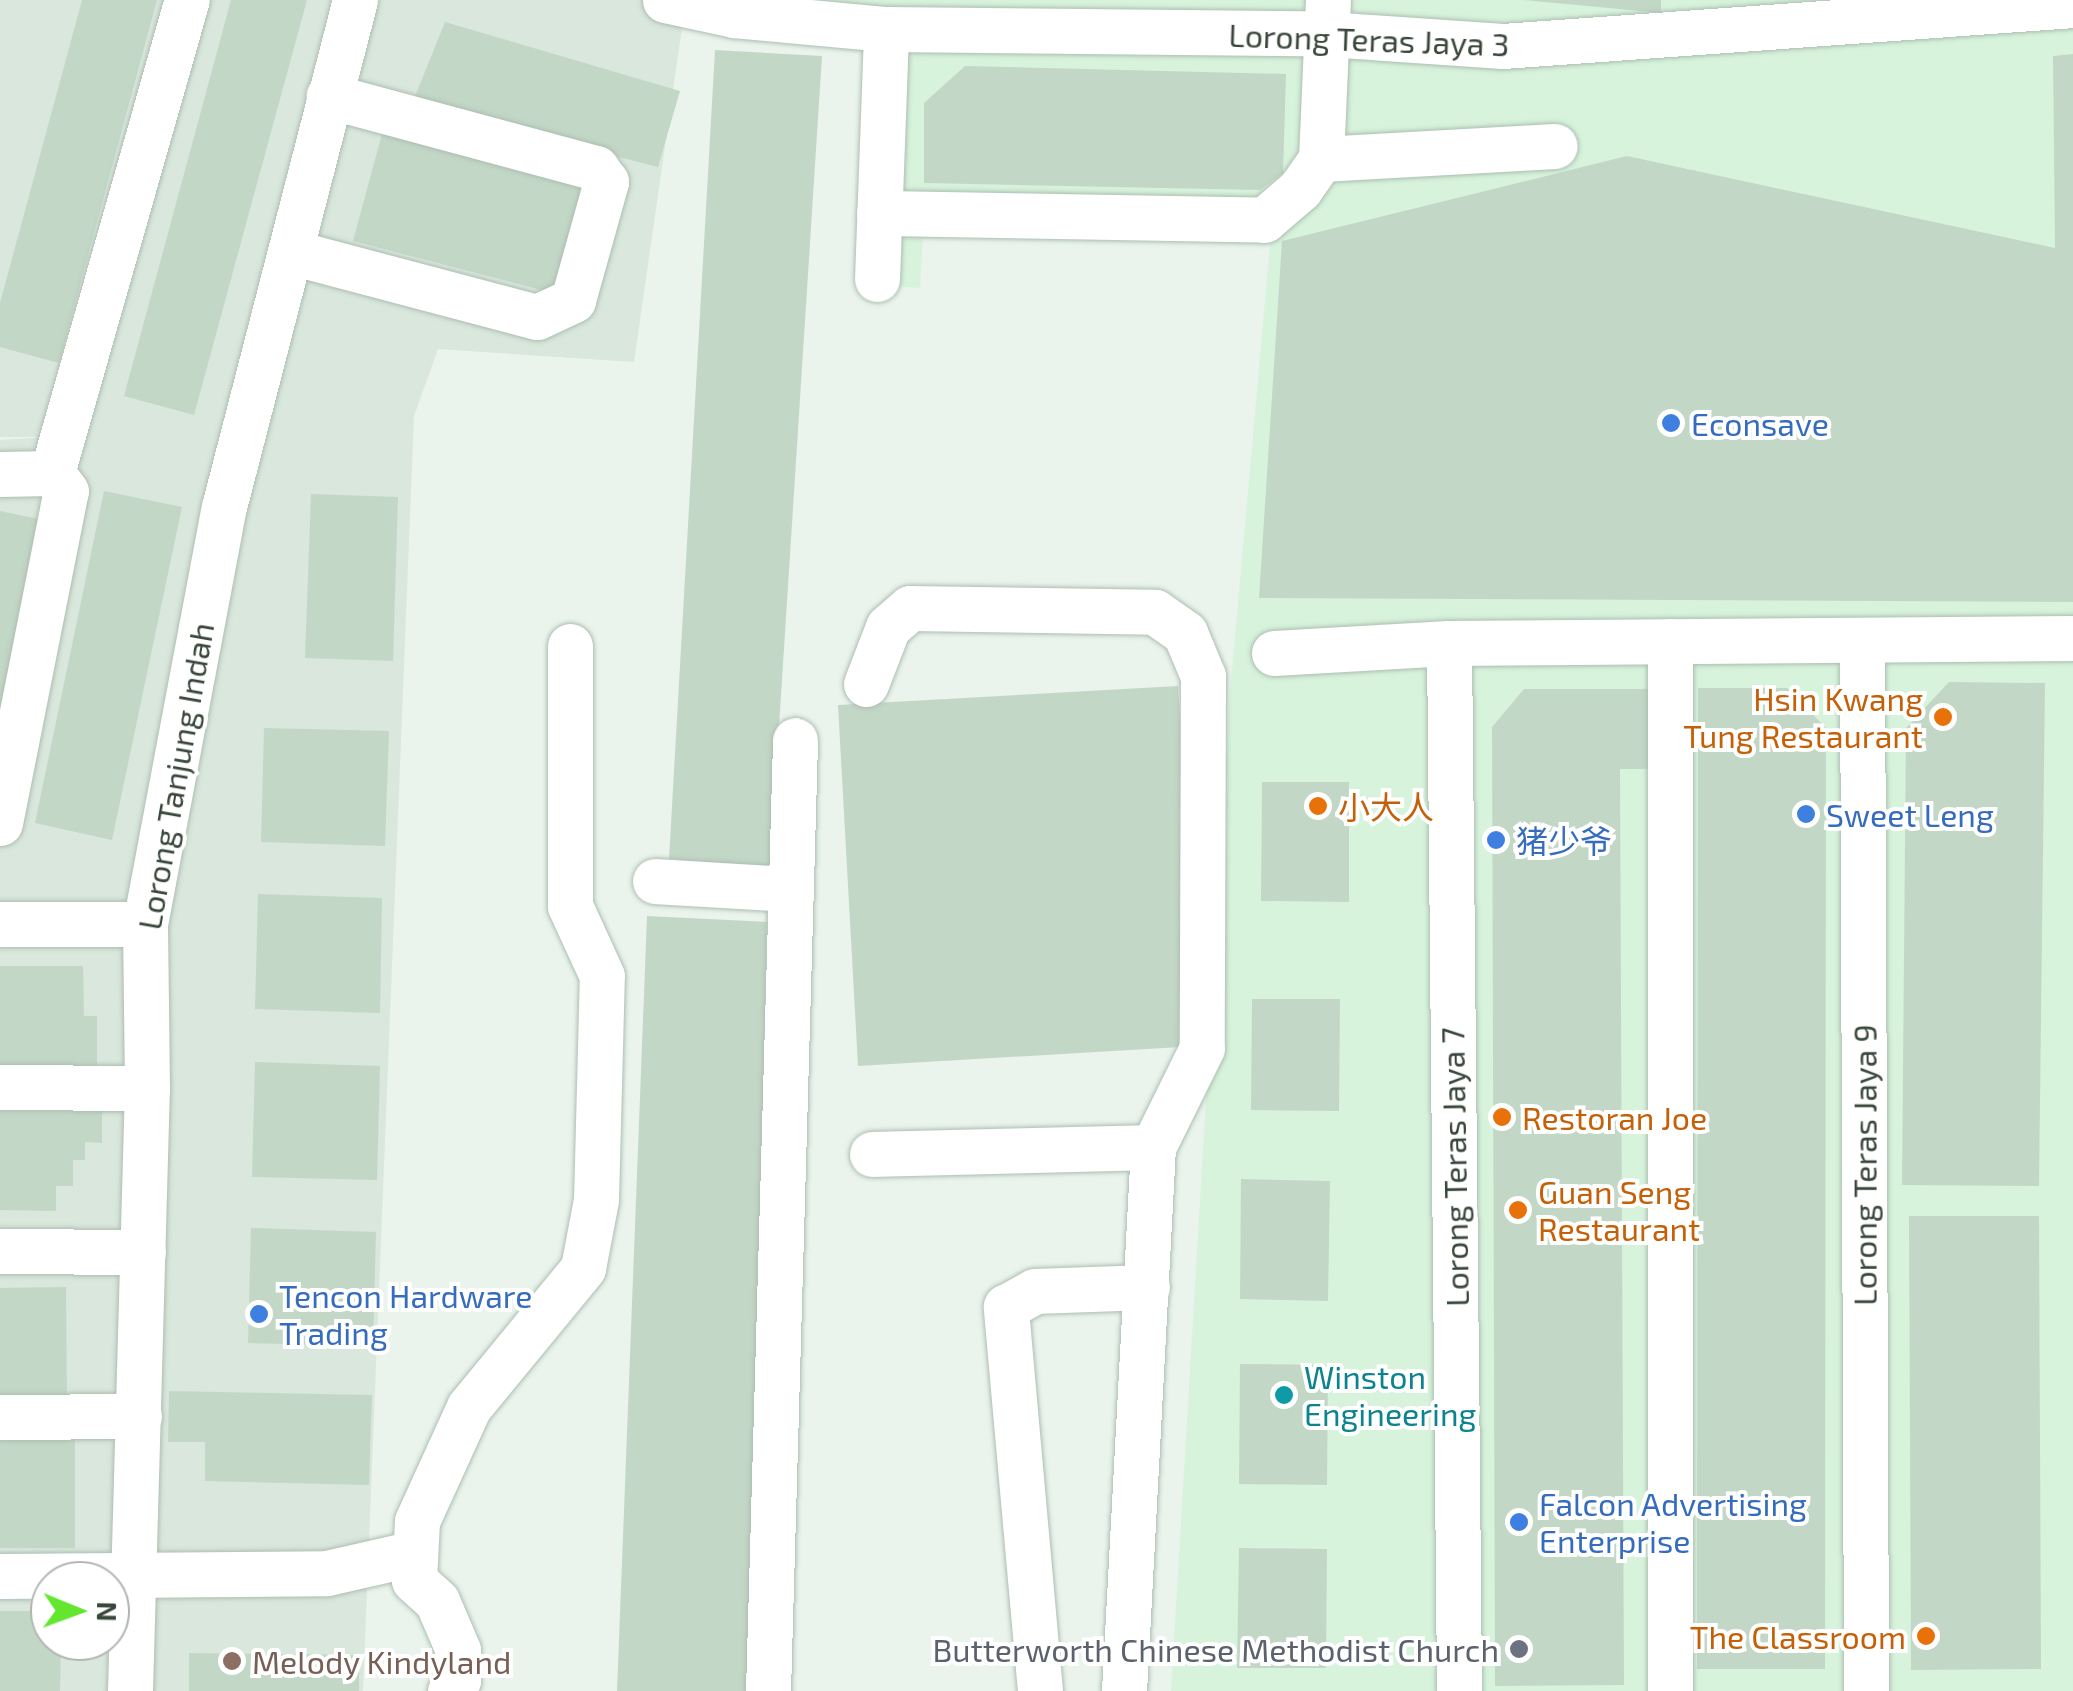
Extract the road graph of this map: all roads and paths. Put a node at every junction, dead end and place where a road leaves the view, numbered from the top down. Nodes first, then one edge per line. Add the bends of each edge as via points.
1 (187, 0) edge
2 (355, 0) edge
3 (666, 0) edge
4 (2073, 5) edge
5 (735, 7) edge
6 (1327, 17) edge
7 (1678, 17) edge
8 (886, 29) junction
9 (329, 96) junction
10 (1555, 146) dead end
11 (1322, 159) junction
12 (879, 213) junction
13 (291, 252) junction
14 (877, 279) dead end
15 (52, 473) junction
16 (0, 474) edge
17 (2073, 638) edge
18 (1862, 640) junction
19 (1670, 641) junction
20 (1449, 644) junction
21 (570, 646) dead end
22 (1274, 653) dead end
23 (866, 684) dead end
24 (795, 740) dead end
25 (0, 823) edge
26 (655, 881) dead end
27 (790, 889) junction
28 (0, 924) edge
29 (144, 924) junction
30 (0, 1087) edge
31 (147, 1088) junction
32 (1152, 1147) junction
33 (872, 1154) dead end
34 (0, 1251) edge
35 (144, 1252) junction
36 (1147, 1287) junction
37 (139, 1416) junction
38 (0, 1417) edge
39 (414, 1553) junction
40 (0, 1576) edge
41 (135, 1576) junction
42 (130, 1691) edge
43 (450, 1691) edge
44 (768, 1691) edge
45 (1040, 1691) edge
46 (1124, 1691) edge
47 (1460, 1691) edge
48 (1670, 1691) edge
49 (1866, 1691) edge

1 - 15 street
2 - 9 street, Lorong Tanjung Indah
3 - 5 street, Lorong Teras Jaya 3
4 - 7 street, Lorong Teras Jaya 3
5 - 8 street, Lorong Teras Jaya 3
6 - 7 street, Lorong Teras Jaya 3 via 1503,46
6 - 8 street, Lorong Teras Jaya 3
6 - 11 street
8 - 12 street
9 - 13 street, Lorong Tanjung Indah
9 - 13 street via 596,168 606,182 572,300 537,317
10 - 11 street
11 - 12 street via 1264,220
12 - 14 street
13 - 29 street, Lorong Tanjung Indah via 224,507
15 - 16 street
15 - 25 street via 66,491
17 - 18 street
18 - 19 street
18 - 49 street, Lorong Teras Jaya 9
19 - 20 street
19 - 48 street
20 - 22 street
20 - 47 street, Lorong Teras Jaya 7
21 - 39 street via 570,906 602,976 596,1200 583,1268 469,1407 417,1521
23 - 32 street via 888,627 910,608 1155,612 1185,634 1203,676 1202,1048
24 - 27 street
26 - 27 street
27 - 44 street
28 - 29 street
29 - 31 street, Lorong Tanjung Indah
30 - 31 street
31 - 35 street, Lorong Tanjung Indah
32 - 33 street
32 - 36 street
34 - 35 street
35 - 37 street, Lorong Tanjung Indah
36 - 45 street via 1035,1292 1006,1307
36 - 46 street
37 - 38 street
37 - 41 street, Lorong Tanjung Indah
39 - 41 street via 327,1573
39 - 43 street via 414,1580 437,1601 458,1650 458,1680
40 - 41 street
41 - 42 street, Lorong Tanjung Indah

